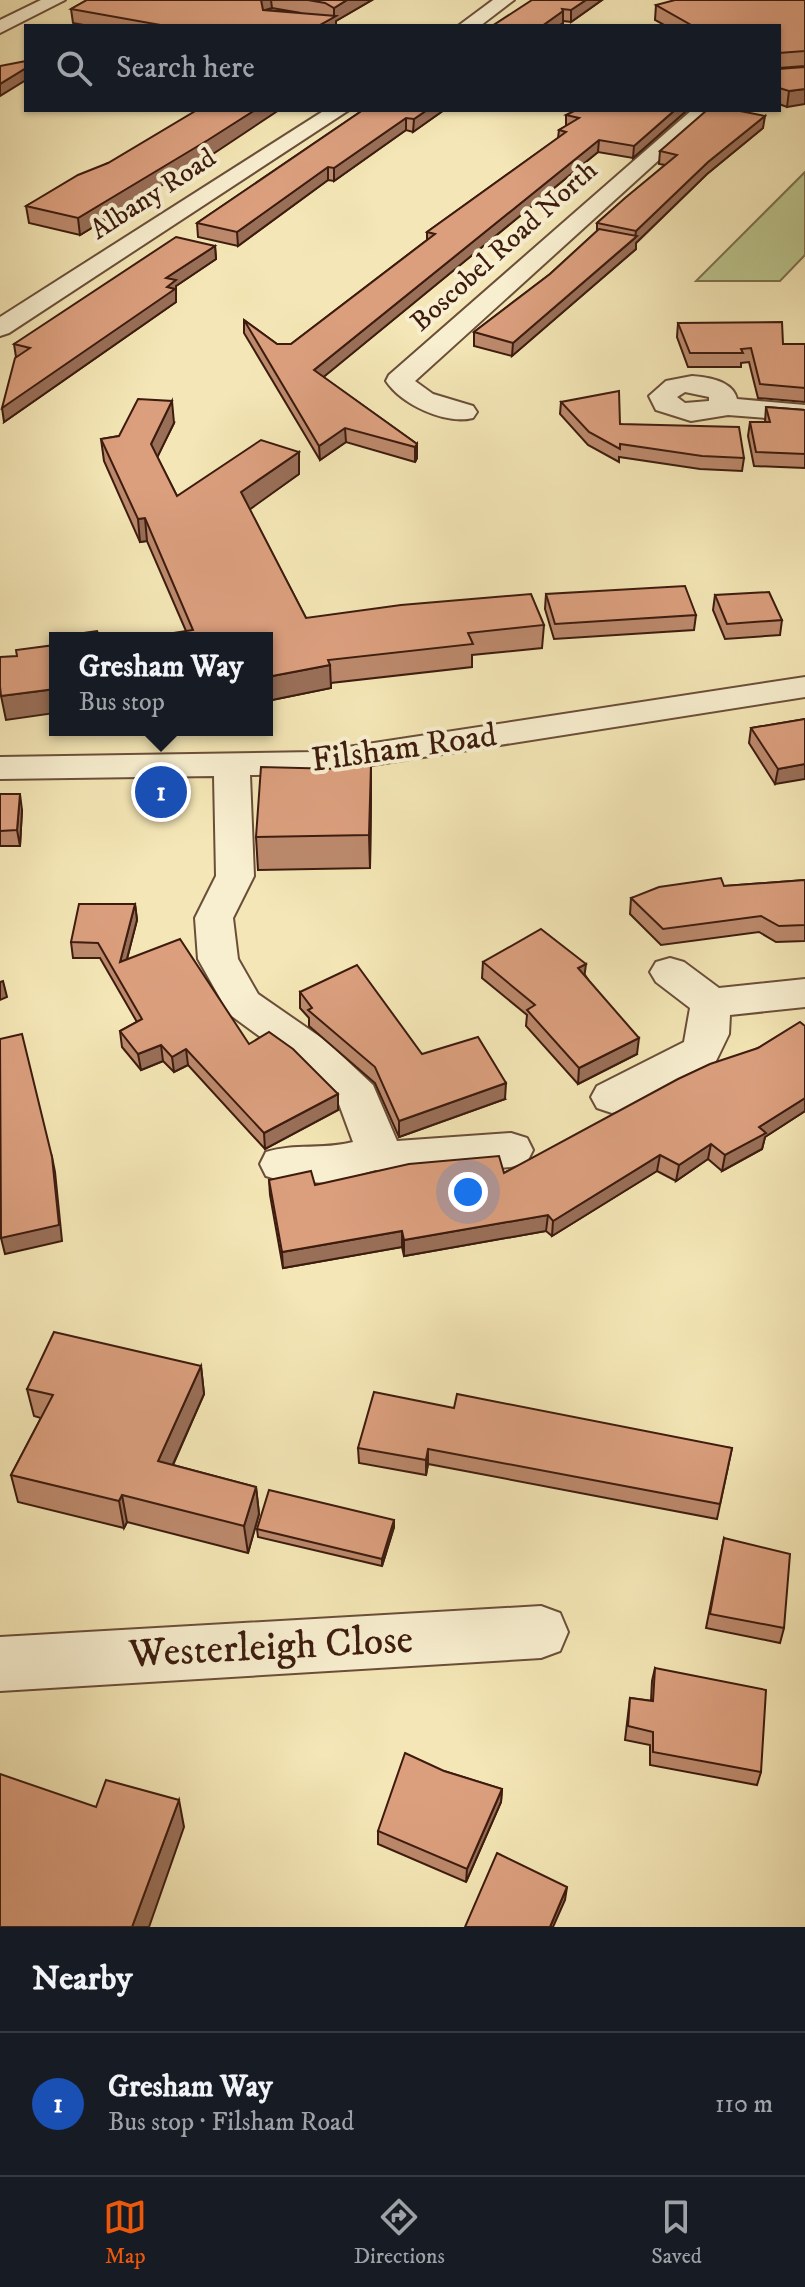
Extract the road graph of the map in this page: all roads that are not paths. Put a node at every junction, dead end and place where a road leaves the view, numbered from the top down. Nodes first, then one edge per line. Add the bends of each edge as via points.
1 (505, 0) edge
2 (48, 4) edge
3 (2, 21) edge
4 (471, 24) edge
5 (336, 112) edge
6 (702, 112) edge
7 (0, 328) edge
8 (723, 406) dead end
9 (463, 412) dead end
10 (805, 413) edge
11 (805, 687) edge
12 (232, 767) junction
13 (0, 768) edge
14 (670, 972) dead end
15 (805, 993) edge
16 (709, 1019) junction
17 (612, 1097) dead end
18 (511, 1150) dead end
19 (379, 1152) junction
20 (282, 1164) dead end
21 (541, 1632) dead end
22 (0, 1664) edge

1 - 4 street
2 - 3 street
5 - 7 street, Albany Road
6 - 9 street, Boscobel Road North via 399,381 423,400
8 - 10 street
11 - 12 street, Filsham Road via 315,763
12 - 13 street, Filsham Road
12 - 19 street via 235,876 214,918 218,959 243,1004 311,1052 358,1096
14 - 16 street
15 - 16 street
16 - 17 street via 700,1052
18 - 19 street via 398,1161
19 - 20 street via 328,1166
21 - 22 street, Westerleigh Close

